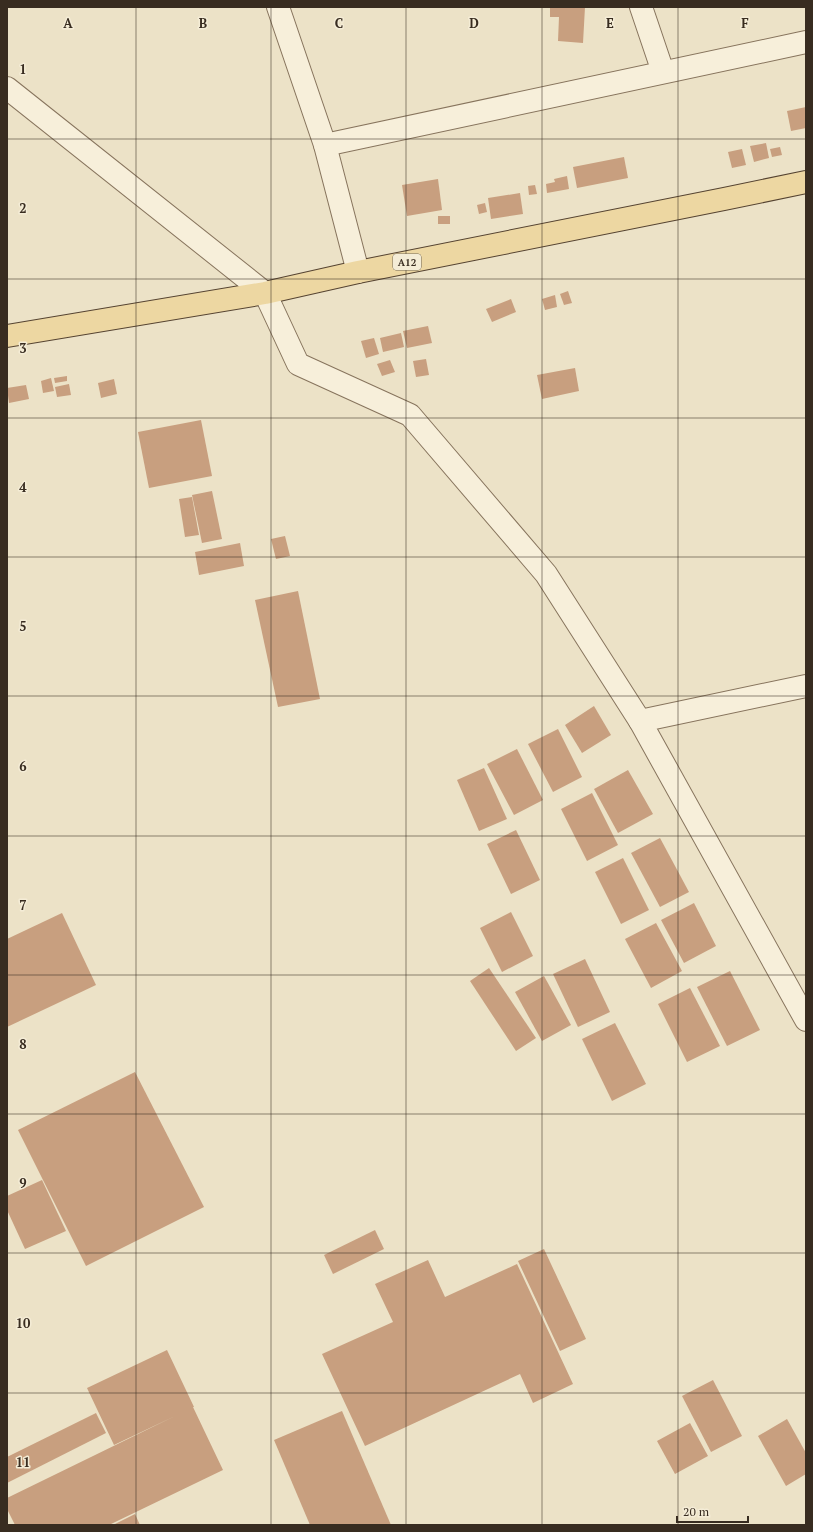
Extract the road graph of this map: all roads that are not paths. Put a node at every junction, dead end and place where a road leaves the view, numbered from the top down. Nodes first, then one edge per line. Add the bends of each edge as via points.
1 (278, 7) edge
2 (640, 7) edge
3 (806, 42) edge
4 (663, 72) junction
5 (7, 88) edge
6 (325, 145) junction
7 (806, 182) edge
8 (358, 272) junction
9 (266, 293) junction
10 (7, 336) edge
11 (806, 686) edge
12 (640, 721) junction
13 (806, 1020) edge

1 - 6 street
2 - 4 street
3 - 4 street
4 - 6 street
5 - 9 street
6 - 8 street
7 - 8 main road, A12
8 - 9 main road, A12
9 - 10 main road, A12
9 - 12 street via 298,364 410,415 546,574
11 - 12 street
12 - 13 street

